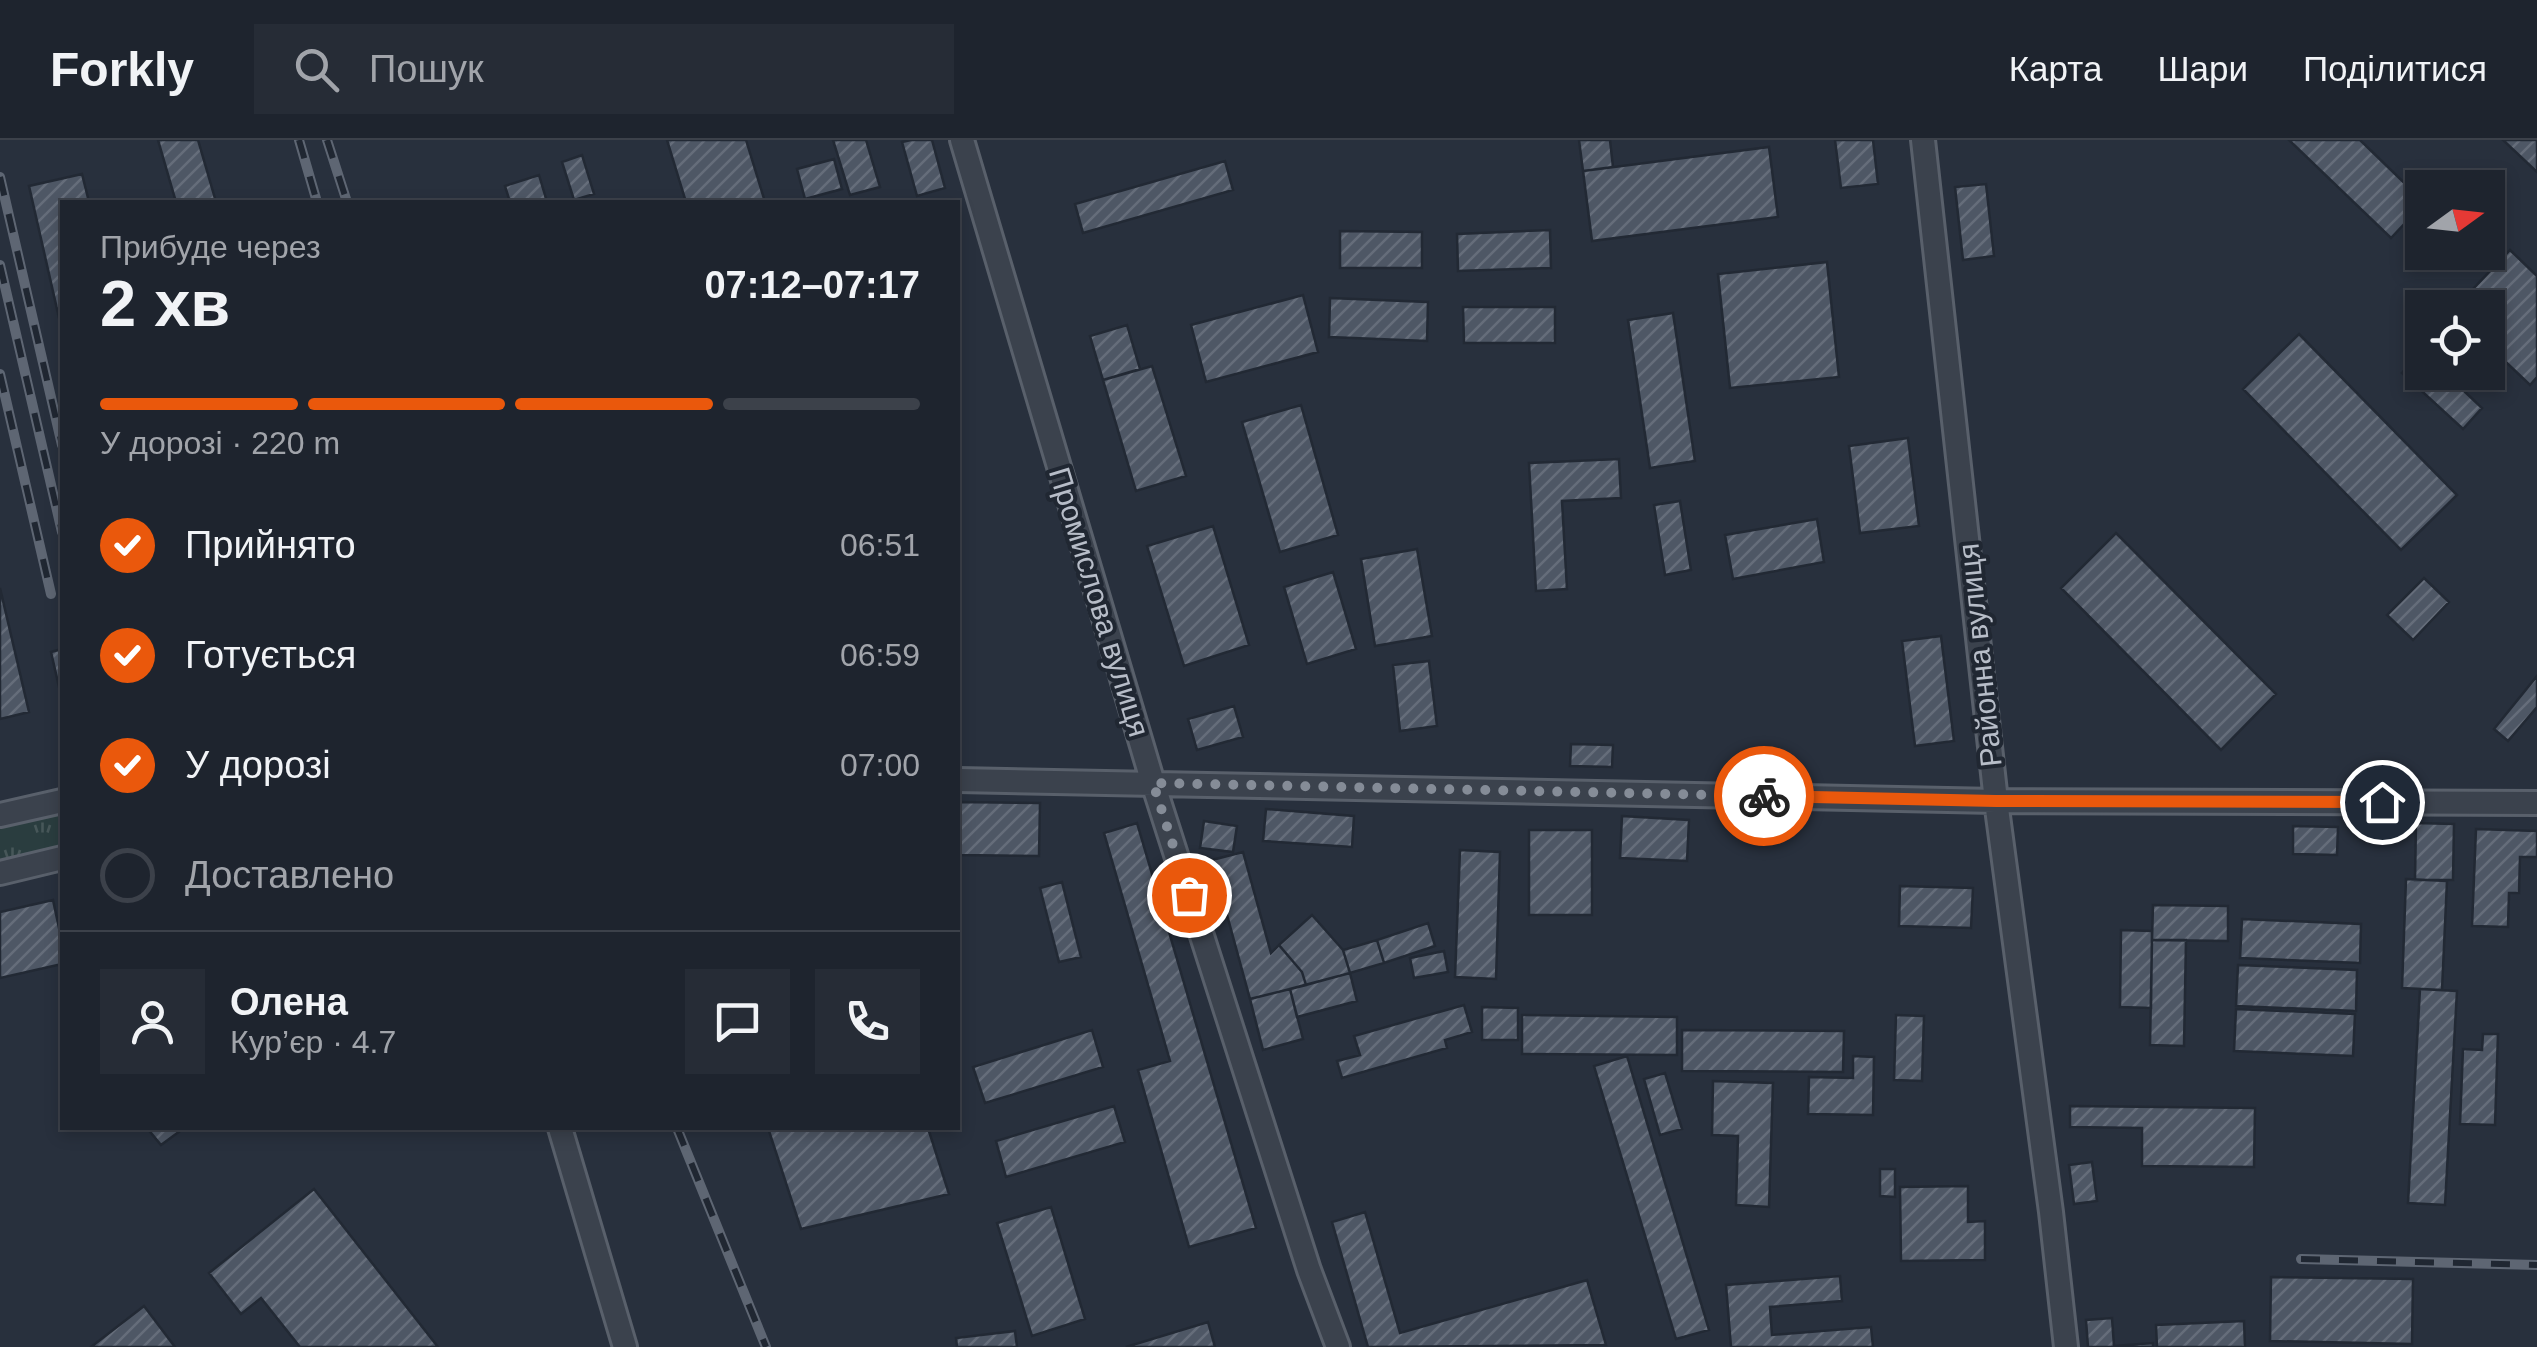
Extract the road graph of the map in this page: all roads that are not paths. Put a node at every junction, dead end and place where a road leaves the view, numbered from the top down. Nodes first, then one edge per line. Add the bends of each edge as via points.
1 (962, 140) edge
2 (1924, 140) edge
3 (960, 780) edge
4 (1153, 783) junction
5 (60, 801) edge
6 (1996, 801) junction
7 (2537, 802) edge
8 (0, 815) edge
9 (60, 858) edge
10 (0, 873) edge
11 (561, 1130) edge
12 (625, 1347) edge
13 (1338, 1347) edge
14 (2066, 1347) edge

1 - 4 street, Промислова вулиця
2 - 6 street, Районна вулиця
3 - 4 street
4 - 6 street
4 - 13 street, Промислова вулиця
5 - 8 street
6 - 7 street
6 - 14 street, Районна вулиця
9 - 10 street
11 - 12 street

